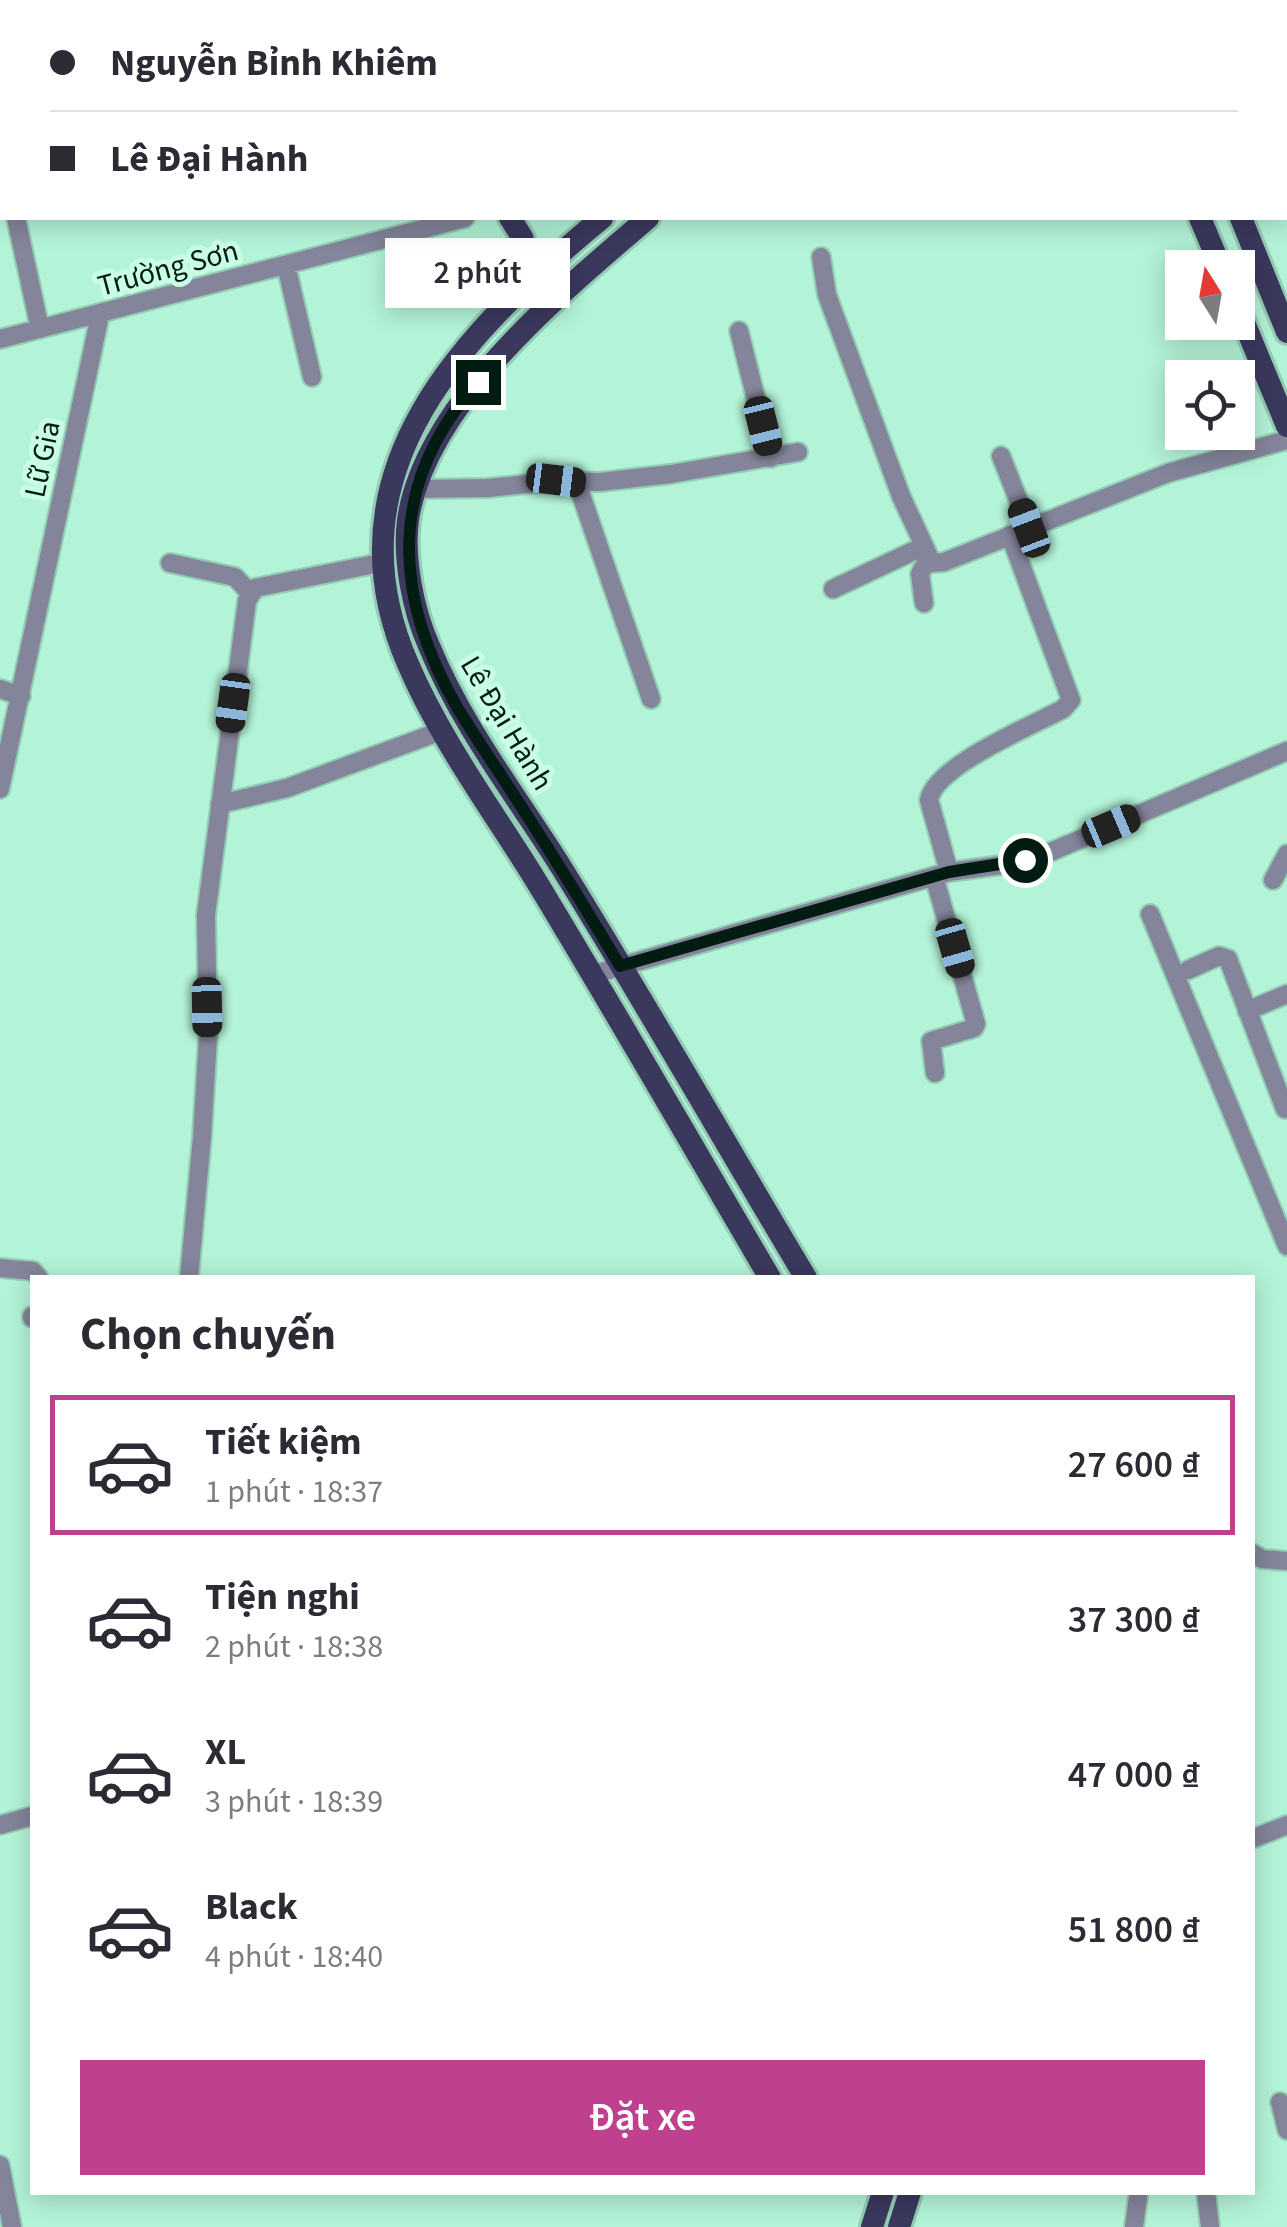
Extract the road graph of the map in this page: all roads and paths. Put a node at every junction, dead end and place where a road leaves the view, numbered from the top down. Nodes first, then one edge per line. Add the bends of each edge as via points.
1 (16, 220) edge
2 (451, 220) edge
3 (511, 220) edge
4 (600, 220) edge
5 (646, 220) edge
6 (1201, 220) edge
7 (1242, 220) edge
8 (1213, 250) edge
9 (821, 257) dead end
10 (286, 265) junction
11 (534, 276) junction
12 (546, 308) junction
13 (100, 315) junction
14 (40, 329) junction
15 (739, 331) dead end
16 (1287, 332) edge
17 (0, 339) edge
18 (1251, 340) edge
19 (312, 376) dead end
20 (1287, 426) edge
21 (1287, 440) edge
22 (798, 452) dead end
23 (1001, 456) dead end
24 (771, 458) junction
25 (577, 483) junction
26 (417, 489) junction
27 (1029, 528) junction
28 (1010, 535) junction
29 (925, 553) junction
30 (385, 562) junction
31 (170, 563) dead end
32 (833, 589) dead end
33 (250, 593) junction
34 (924, 603) dead end
35 (0, 689) edge
36 (21, 696) junction
37 (651, 699) dead end
38 (440, 731) junction
39 (1287, 751) edge
40 (0, 790) edge
41 (220, 804) junction
42 (1287, 854) edge
43 (941, 874) junction
44 (1273, 880) dead end
45 (1150, 914) dead end
46 (620, 966) junction
47 (1188, 970) dead end
48 (591, 975) junction
49 (1287, 994) edge
50 (1247, 1011) junction
51 (936, 1073) dead end
52 (1285, 1110) edge
53 (1287, 1246) edge
54 (0, 1268) edge
55 (36, 1275) edge
56 (189, 1275) edge
57 (768, 1275) edge
58 (804, 1275) edge
59 (1255, 1554) edge
60 (1287, 1561) edge
61 (30, 1816) edge
62 (0, 1824) edge
63 (1287, 1825) edge
64 (1255, 1838) edge
65 (1280, 2102) dead end
66 (1287, 2130) edge
67 (0, 2165) edge
68 (882, 2195) edge
69 (909, 2195) edge
70 (1206, 2195) edge
71 (1138, 2197) dead end
72 (12, 2227) edge
73 (872, 2227) edge
74 (900, 2227) edge
75 (1134, 2227) edge
76 (1210, 2227) edge

1 - 14 street
2 - 10 street, Trường Sơn
3 - 11 main road
4 - 11 main road, Lê Đại Hành
5 - 12 main road, Lê Đại Hành
6 - 8 main road
7 - 16 main road
9 - 29 street via 827,294
10 - 13 street, Trường Sơn
10 - 19 street
11 - 12 main road
11 - 30 main road, Lê Đại Hành via 423,404 396,461 384,523
12 - 26 main road, Lê Đại Hành via 456,407 426,458
13 - 14 street, Trường Sơn
13 - 36 street, Lữ Gia
14 - 17 street, Trường Sơn
15 - 24 street
18 - 20 main road
21 - 27 street via 1184,468
22 - 24 street
23 - 27 street
24 - 25 street
25 - 26 street
25 - 37 street
26 - 46 main road, Lê Đại Hành via 408,521 410,581 427,643 456,705
27 - 28 street
28 - 29 street via 944,562 932,563
28 - 43 street via 1071,700 931,789
29 - 32 street
29 - 34 street
30 - 33 street
30 - 38 main road, Lê Đại Hành via 406,660
31 - 33 street via 235,577
33 - 41 street
35 - 36 street
36 - 40 street, Lữ Gia
38 - 41 street via 288,788
38 - 48 main road, Lê Đại Hành
39 - 43 street via 1041,856
41 - 56 street via 206,915 207,1054
42 - 44 street
43 - 46 street
43 - 51 street via 976,1020 974,1028 931,1041
45 - 53 street
46 - 48 street
46 - 58 main road, Lê Đại Hành
47 - 50 street via 1224,956
48 - 57 main road, Lê Đại Hành
49 - 50 street
50 - 52 street
54 - 55 street
59 - 60 street
61 - 62 street
63 - 64 street
65 - 66 street
67 - 72 street
68 - 73 main road
69 - 74 main road
70 - 76 street
71 - 75 street

